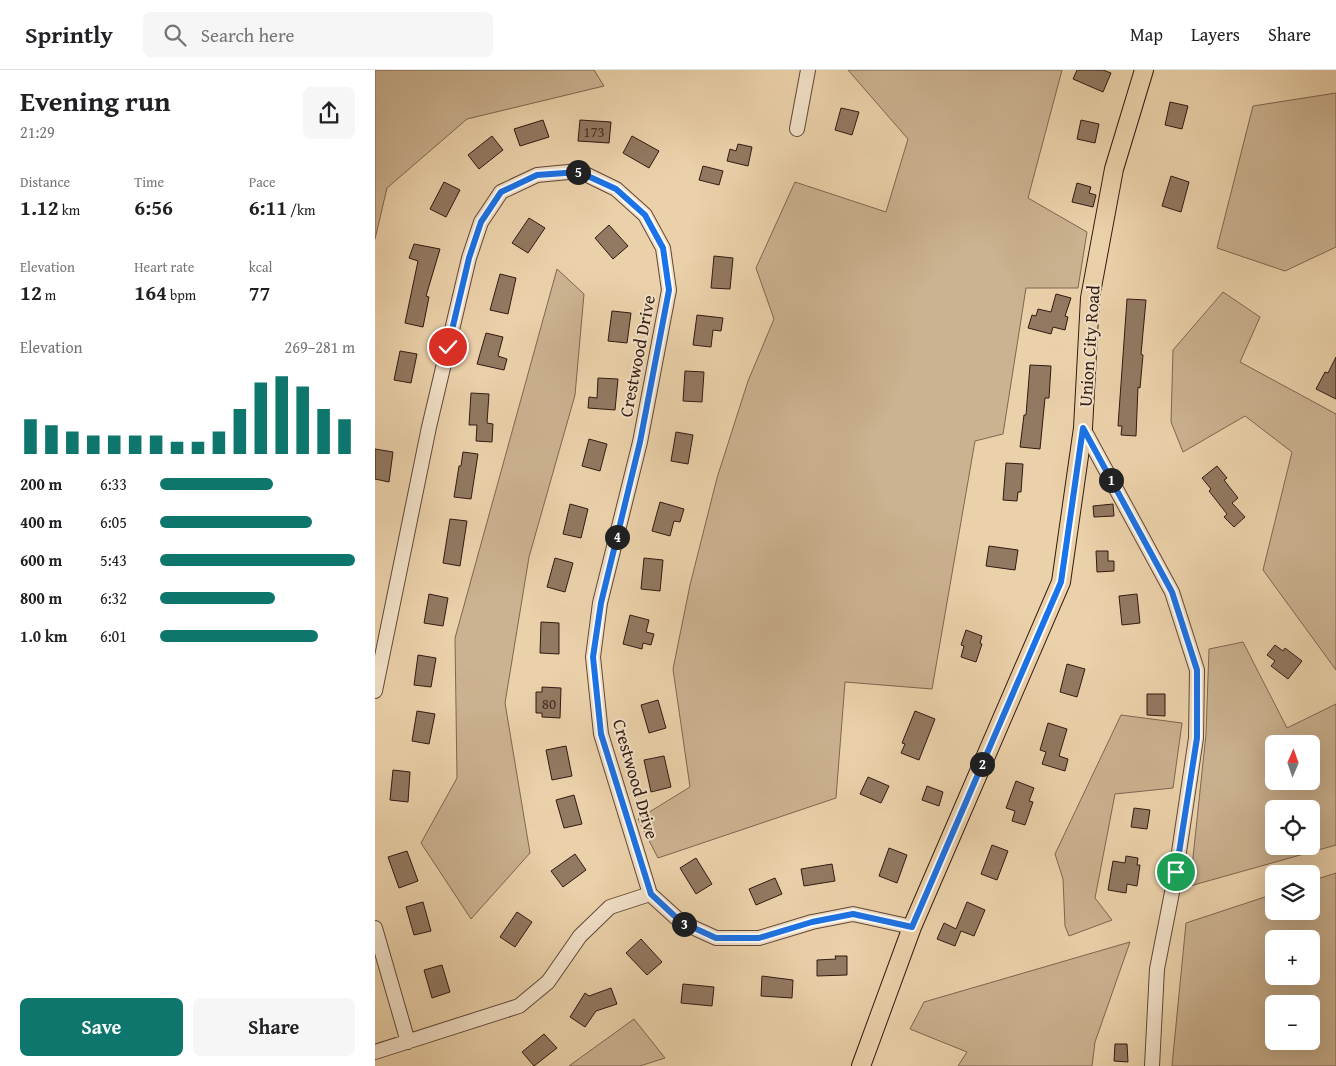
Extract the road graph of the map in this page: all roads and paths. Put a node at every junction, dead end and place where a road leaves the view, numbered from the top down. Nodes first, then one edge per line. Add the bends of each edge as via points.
1 (808, 70) edge
2 (1144, 70) edge
3 (797, 129) dead end
4 (1083, 428) junction
5 (375, 690) edge
6 (651, 894) junction
7 (912, 927) junction
8 (375, 928) edge
9 (408, 1042) junction
10 (375, 1052) edge
11 (861, 1066) edge
12 (1152, 1066) edge

1 - 3 street
2 - 4 main road, Union City Road via 1114,169 1090,298
4 - 7 main road, Union City Road via 1061,582
4 - 12 street via 1172,592 1197,670 1197,738 1157,969
5 - 6 street, Crestwood Drive via 429,427 469,258 481,222 501,192 537,175 579,172 616,189 645,215 663,248 669,290 640,442 601,603 593,657 601,734
6 - 7 street, Crestwood Drive via 681,922 716,938 759,938 853,914
6 - 9 street via 610,906 580,936 548,982 519,1006
7 - 11 main road, Union City Road
8 - 9 street
9 - 10 street

